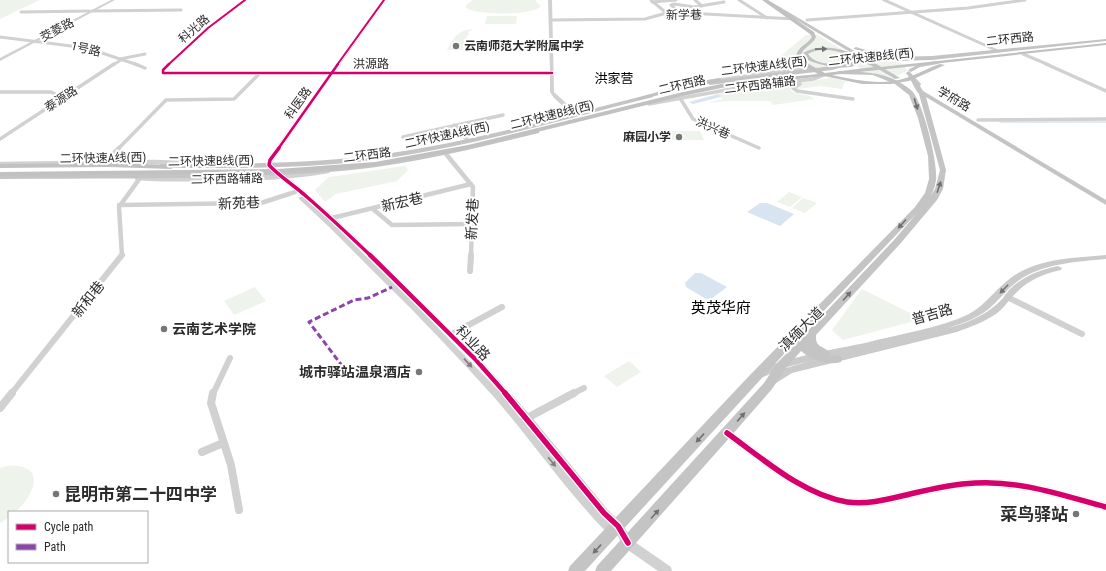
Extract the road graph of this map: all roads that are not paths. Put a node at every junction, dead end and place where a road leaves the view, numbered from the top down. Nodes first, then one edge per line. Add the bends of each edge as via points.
1 (112, 0) edge
2 (245, 0) edge
3 (384, 0) edge
4 (550, 0) edge
5 (676, 0) edge
6 (694, 0) edge
7 (738, 0) edge
8 (765, 0) edge
9 (771, 0) edge
10 (884, 0) edge
11 (1025, 0) edge
12 (651, 1) edge
13 (724, 2) dead end
14 (702, 6) junction
15 (182, 10) dead end
16 (90, 11) junction
17 (668, 11) junction
18 (21, 12) dead end
19 (911, 12) junction
20 (793, 16) junction
21 (766, 17) junction
22 (551, 20) junction
23 (807, 20) junction
24 (0, 37) edge
25 (34, 41) junction
26 (1106, 42) edge
27 (856, 48) junction
28 (845, 49) junction
29 (998, 51) junction
30 (1020, 53) junction
31 (145, 54) dead end
32 (977, 55) junction
33 (884, 57) junction
34 (936, 58) junction
35 (0, 59) edge
36 (120, 59) junction
37 (892, 59) junction
38 (852, 61) junction
39 (945, 62) junction
40 (145, 68) dead end
41 (816, 70) junction
42 (910, 71) junction
43 (888, 72) junction
44 (552, 73) junction
45 (167, 74) joint
46 (259, 74) junction
47 (331, 74) junction
48 (824, 75) junction
49 (874, 75) junction
50 (797, 80) junction
51 (916, 82) junction
52 (1106, 91) edge
53 (0, 92) edge
54 (678, 95) junction
55 (63, 98) junction
56 (853, 100) dead end
57 (925, 106) junction
58 (960, 109) junction
59 (948, 111) junction
60 (576, 114) junction
61 (584, 114) junction
62 (503, 115) dead end
63 (1106, 119) edge
64 (978, 120) junction
65 (569, 122) junction
66 (454, 125) junction
67 (0, 135) edge
68 (6, 135) junction
69 (403, 136) dead end
70 (0, 139) edge
71 (468, 140) junction
72 (759, 148) dead end
73 (435, 154) junction
74 (446, 154) junction
75 (1034, 158) junction
76 (104, 163) junction
77 (270, 165) junction
78 (244, 166) junction
79 (0, 167) edge
80 (123, 175) junction
81 (279, 175) junction
82 (0, 176) edge
83 (140, 178) junction
84 (471, 184) junction
85 (1078, 184) junction
86 (295, 192) junction
87 (1106, 199) edge
88 (1106, 203) edge
89 (119, 206) junction
90 (373, 208) junction
91 (332, 218) junction
92 (472, 224) junction
93 (1106, 257) edge
94 (1106, 262) edge
95 (470, 271) dead end
96 (1007, 297) junction
97 (502, 307) dead end
98 (799, 332) junction
99 (1082, 334) dead end
100 (450, 335) junction
101 (811, 336) junction
102 (802, 345) junction
103 (818, 356) junction
104 (835, 356) junction
105 (230, 358) dead end
106 (782, 365) junction
107 (754, 378) junction
108 (768, 386) junction
109 (584, 388) dead end
110 (0, 408) edge
111 (527, 418) junction
112 (727, 433) junction
113 (223, 443) junction
114 (202, 452) dead end
115 (1106, 507) edge
116 (239, 510) dead end
117 (616, 528) junction
118 (628, 543) junction
119 (575, 571) edge
120 (602, 571) edge
121 (667, 571) edge

1 - 16 street, 茭菱路
2 - 45 street, 科光路 via 208,28 163,70 163,73
3 - 47 street, 科医路
4 - 22 street
5 - 12 street
6 - 14 street
7 - 21 street
8 - 20 main road
9 - 20 main road
9 - 23 main road
10 - 19 street
11 - 19 street
12 - 17 street via 664,11
13 - 14 street
14 - 17 street via 674,4 671,5 677,10
15 - 16 street
16 - 18 street
16 - 25 street, 茭菱路
17 - 21 street, 新学巷
17 - 22 street, 新学巷 via 645,19
19 - 23 street
19 - 29 street
20 - 21 street, 新学巷
20 - 28 main road
20 - 30 highway via 812,33 814,38 798,53 800,61 821,73 855,81 898,82 943,64
20 - 43 main road, 学府路
20 - 75 main road, 学府路
22 - 44 street
23 - 27 main road
24 - 25 street, 1号路
25 - 35 street, 茭菱路
25 - 36 street, 1号路 via 87,48
26 - 29 main road, 二环西路
26 - 30 highway, 二环快速B线(西)
26 - 32 highway, 二环快速A线(西)
27 - 28 main road
27 - 33 main road
28 - 38 main road via 851,55
29 - 34 main road, 二环西路
30 - 39 main road, 二环西路
30 - 52 street
30 - 65 highway, 二环快速B线(西) via 732,84
31 - 36 street
32 -> 43 highway via 932,57 872,63 864,64 840,65 815,62 805,54 819,49 840,51 862,59 868,62 875,66
32 - 61 highway, 二环快速A线(西) via 728,81
33 - 37 main road
33 - 38 main road, 二环西路 via 863,56
34 - 37 main road, 二环西路
34 - 39 main road via 934,59
36 - 40 street, 1号路
36 - 55 street, 泰源路
37 - 42 main road via 905,64
38 - 41 main road, 二环西路 via 838,67
38 - 49 main road, 滇缅大道 via 857,69
39 - 42 main road, 二环西路 via 924,65
41 - 48 main road via 823,71 826,74
41 - 54 main road, 二环西路 via 732,79
41 - 61 highway via 718,80
42 - 49 main road, 二环西路 via 897,77
42 - 51 main road, 学府路
43 - 75 main road, 学府路
44 - 47 street, 洪源路
44 - 60 street via 554,95
45 - 46 street, 洪源路
46 - 47 street, 洪源路
46 - 76 street via 234,100 166,100
47 - 77 street, 科医路 via 270,160
48 - 49 main road, 二环西路
48 - 50 street, 二环西路辅路
48 - 54 main road, 二环西路 via 733,85
48 - 65 highway via 749,84
49 -> 98 main road, 滇缅大道 via 902,86 914,98 933,164 931,188 926,198
50 - 54 street, 二环西路辅路
50 - 56 street via 800,84 793,88 797,91
51 - 57 main road, 滇缅大道
51 - 58 main road, 学府路
53 - 55 street via 51,92
54 - 60 main road, 二环西路
54 - 72 street, 洪兴巷 via 693,119
54 - 74 main road, 二环西路
55 - 68 street, 泰源路
57 - 59 main road via 935,105
101 -> 57 main road, 滇缅大道 via 939,190 943,170
58 - 59 main road via 950,108
58 - 64 main road, 学府路
59 - 85 main road via 1040,166
60 - 71 main road, 二环西路
61 - 79 highway, 二环快速A线(西) via 453,146 379,159 313,166
62 - 66 street
63 - 64 street
64 - 85 main road, 学府路 via 1048,162
65 - 73 highway, 二环快速B线(西)
66 - 69 street
66 - 71 street
67 - 68 street
68 - 70 street, 泰源路
71 - 77 main road, 二环西路 via 383,157
73 - 80 highway via 382,166 324,173 269,176
73 - 82 highway, 二环快速B线(西) via 371,164 300,170
74 - 81 main road, 二环西路 via 388,164
74 - 84 street, 新发巷
75 - 85 main road, 学府路
76 - 78 street, 二环西路辅路 via 168,162
76 - 79 street, 二环西路辅路
77 - 78 main road, 二环西路
77 - 81 street
78 - 79 main road, 二环西路
80 - 81 main road, 二环西路
80 - 82 main road, 二环西路
80 - 83 street, 二环西路辅路
81 - 83 street, 二环西路辅路
81 - 86 street, 科业路
81 - 91 street, 科业路
83 - 89 street
84 - 90 street, 新宏巷
84 - 92 street, 新发巷
85 - 87 main road, 学府路
85 - 88 main road, 学府路
86 - 89 street, 新苑巷 via 261,203
86 -> 117 street, 科业路 via 470,365 581,496
89 - 110 street, 新和巷 via 122,257
90 - 91 street, 新宏巷
90 - 92 street via 392,225
91 - 100 street, 科业路
92 - 95 street, 新发巷
93 -> 104 main road, 普吉路 via 1038,268 1016,278 992,303 972,316
94 - 96 main road, 普吉路 via 1052,269 1022,283
96 - 99 street
96 - 104 main road, 普吉路 via 999,307 979,321 954,330
97 - 100 street
98 - 102 main road
98 - 107 main road, 滇缅大道
100 - 111 street, 科业路 via 476,360
101 - 102 main road, 滇缅大道
101 - 104 main road via 810,342 816,349
102 - 103 main road
102 - 106 main road, 滇缅大道
103 - 104 main road
103 - 106 main road
104 - 108 main road, 普吉路 via 789,370
105 - 113 street via 211,403
106 - 107 main road
106 - 108 main road, 滇缅大道
107 -> 117 main road, 滇缅大道
112 -> 108 main road, 滇缅大道
109 - 111 street
111 - 117 street, 科业路
112 - 115 street via 807,487 847,502 891,500 918,492 992,483 1016,486
118 -> 112 main road, 滇缅大道
113 - 114 street
113 - 116 street via 231,465
117 - 118 street, 科业路
117 -> 119 main road, 滇缅大道
118 - 120 main road, 滇缅大道
118 - 121 street

